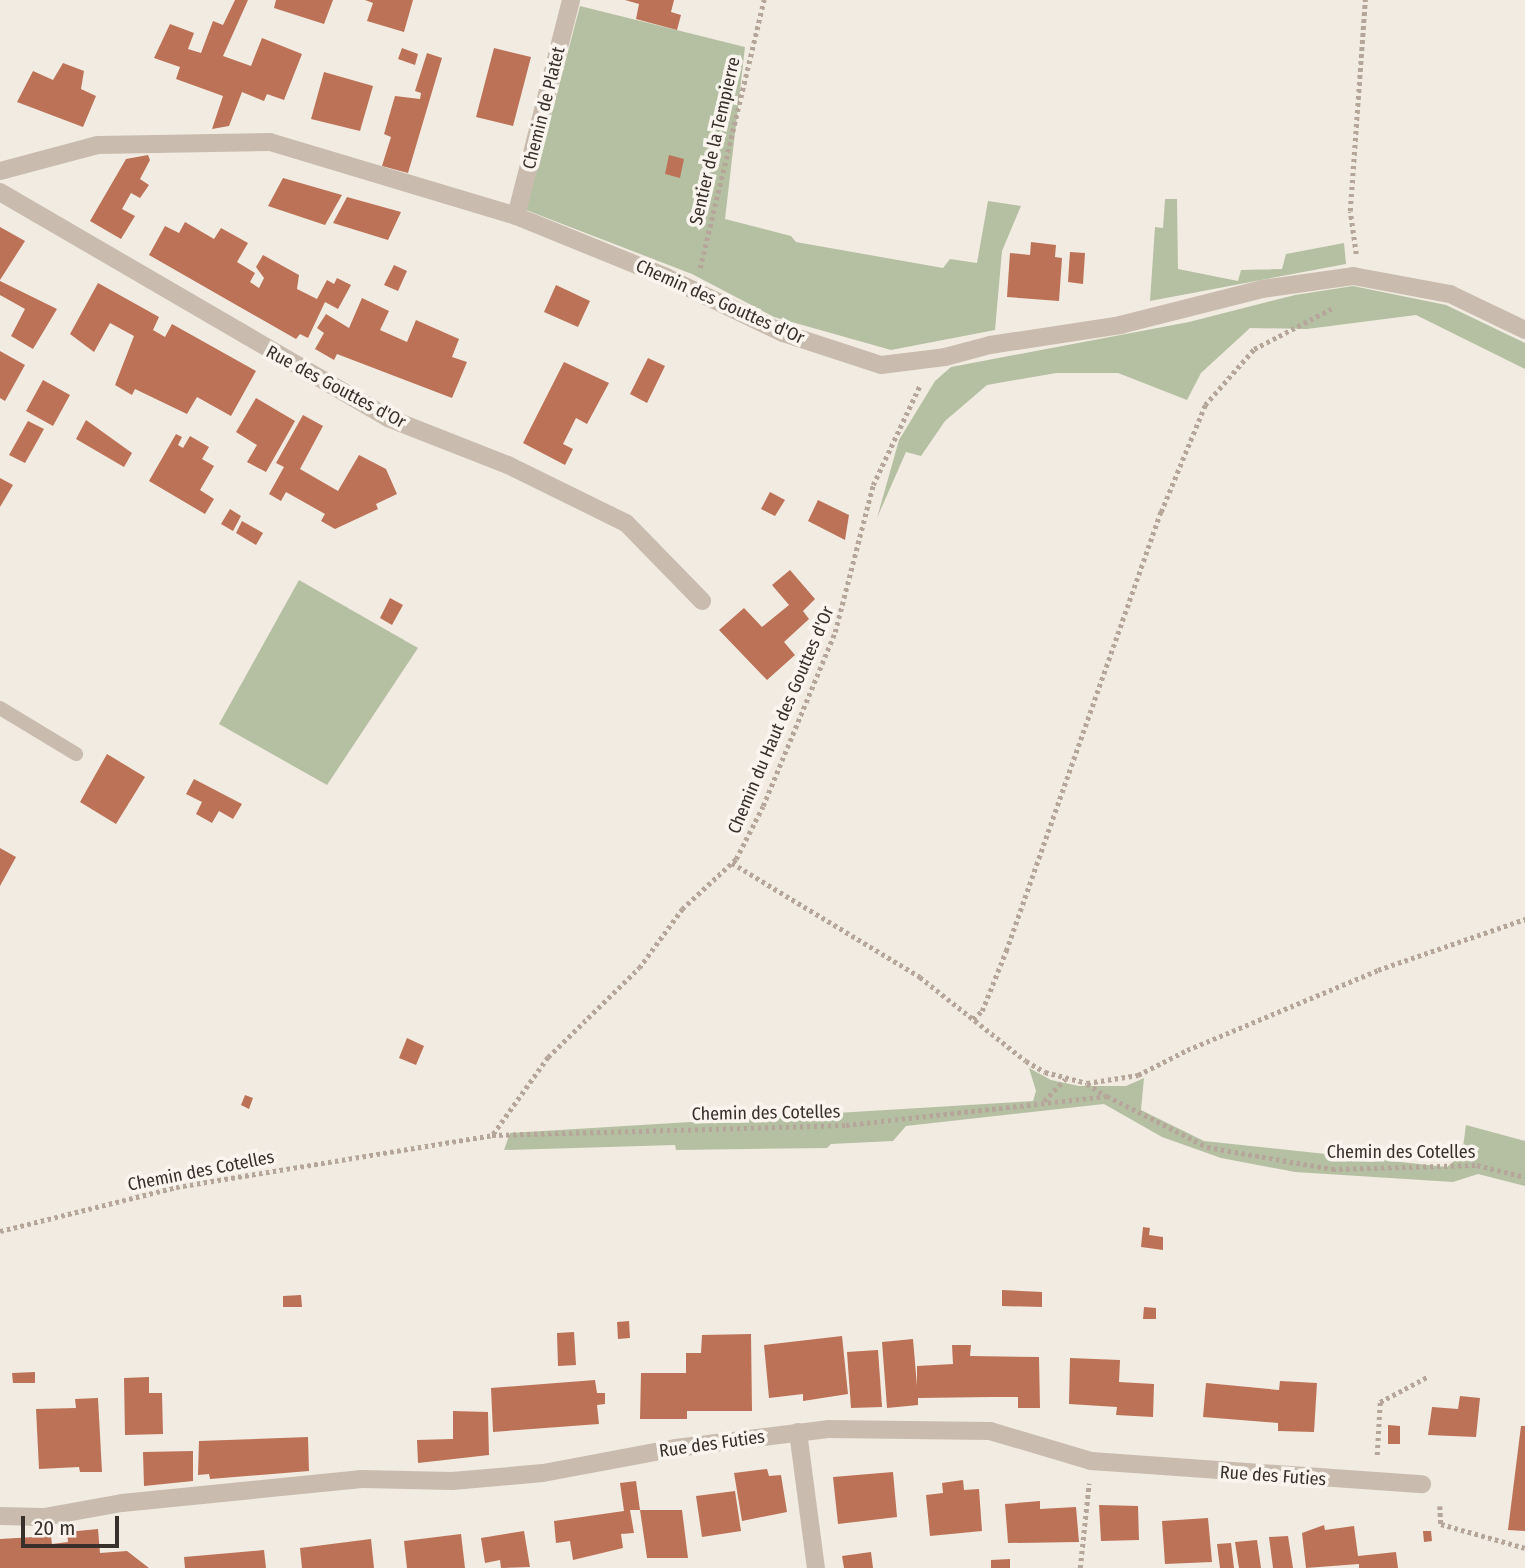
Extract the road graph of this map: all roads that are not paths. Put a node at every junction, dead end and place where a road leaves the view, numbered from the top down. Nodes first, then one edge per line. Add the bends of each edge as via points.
1 (570, 0) edge
2 (0, 171) edge
3 (0, 192) edge
4 (516, 216) junction
5 (1525, 330) edge
6 (702, 601) dead end
7 (0, 708) edge
8 (76, 754) dead end
9 (798, 1432) junction
10 (1422, 1484) dead end
11 (0, 1516) edge
12 (816, 1568) edge

1 - 4 street, Chemin de Platet
2 - 4 street, Chemin des Gouttes d'Or via 98,145 270,142
3 - 6 street, Rue des Gouttes d'Or via 387,418 508,465 626,523
4 - 5 street, Chemin des Gouttes d'Or via 818,345 881,365 922,362 1119,325 1262,289 1359,276 1450,294
7 - 8 lane
9 - 10 street, Rue des Futies via 990,1431 1091,1461
9 - 11 street, Rue des Futies via 543,1473 452,1481 362,1479 122,1503 44,1517
9 - 12 street

